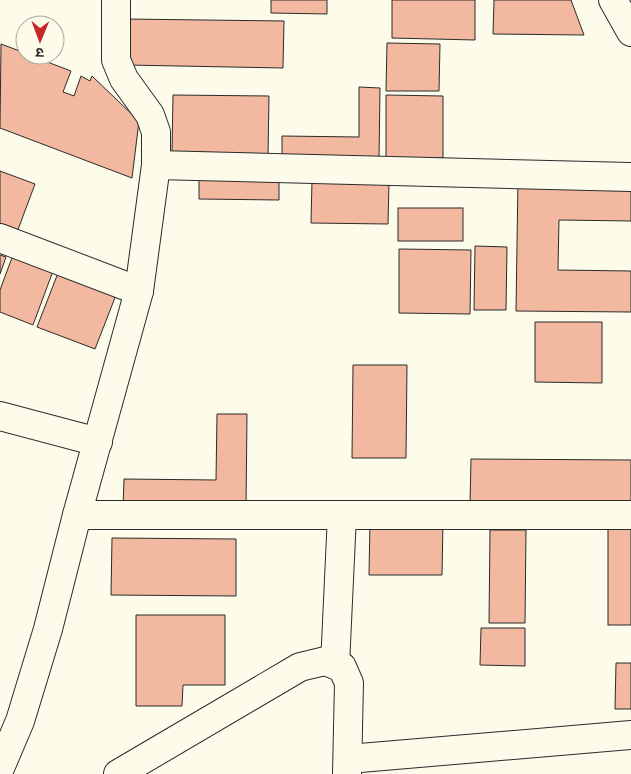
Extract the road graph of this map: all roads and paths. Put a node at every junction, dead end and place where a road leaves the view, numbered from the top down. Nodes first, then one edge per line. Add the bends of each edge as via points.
1 (116, 0) edge
2 (613, 0) edge
3 (631, 32) edge
4 (156, 165) junction
5 (631, 177) edge
6 (0, 238) edge
7 (139, 291) junction
8 (0, 416) edge
9 (98, 442) junction
10 (77, 514) junction
11 (342, 515) junction
12 (631, 515) edge
13 (335, 665) junction
14 (10, 717) edge
15 (631, 735) edge
16 (348, 767) edge
17 (0, 768) edge
18 (118, 774) edge

1 - 4 street via 116,60 124,79 150,115 156,132
2 - 3 street
4 - 5 street
4 - 7 street
6 - 7 street
7 - 9 street
8 - 9 street
9 - 10 street
10 - 11 street
10 - 14 street via 48,629
11 - 12 street
11 - 13 street
13 - 16 street via 342,668 348,683
13 - 18 street via 325,661 300,667
14 - 17 street
15 - 16 street

